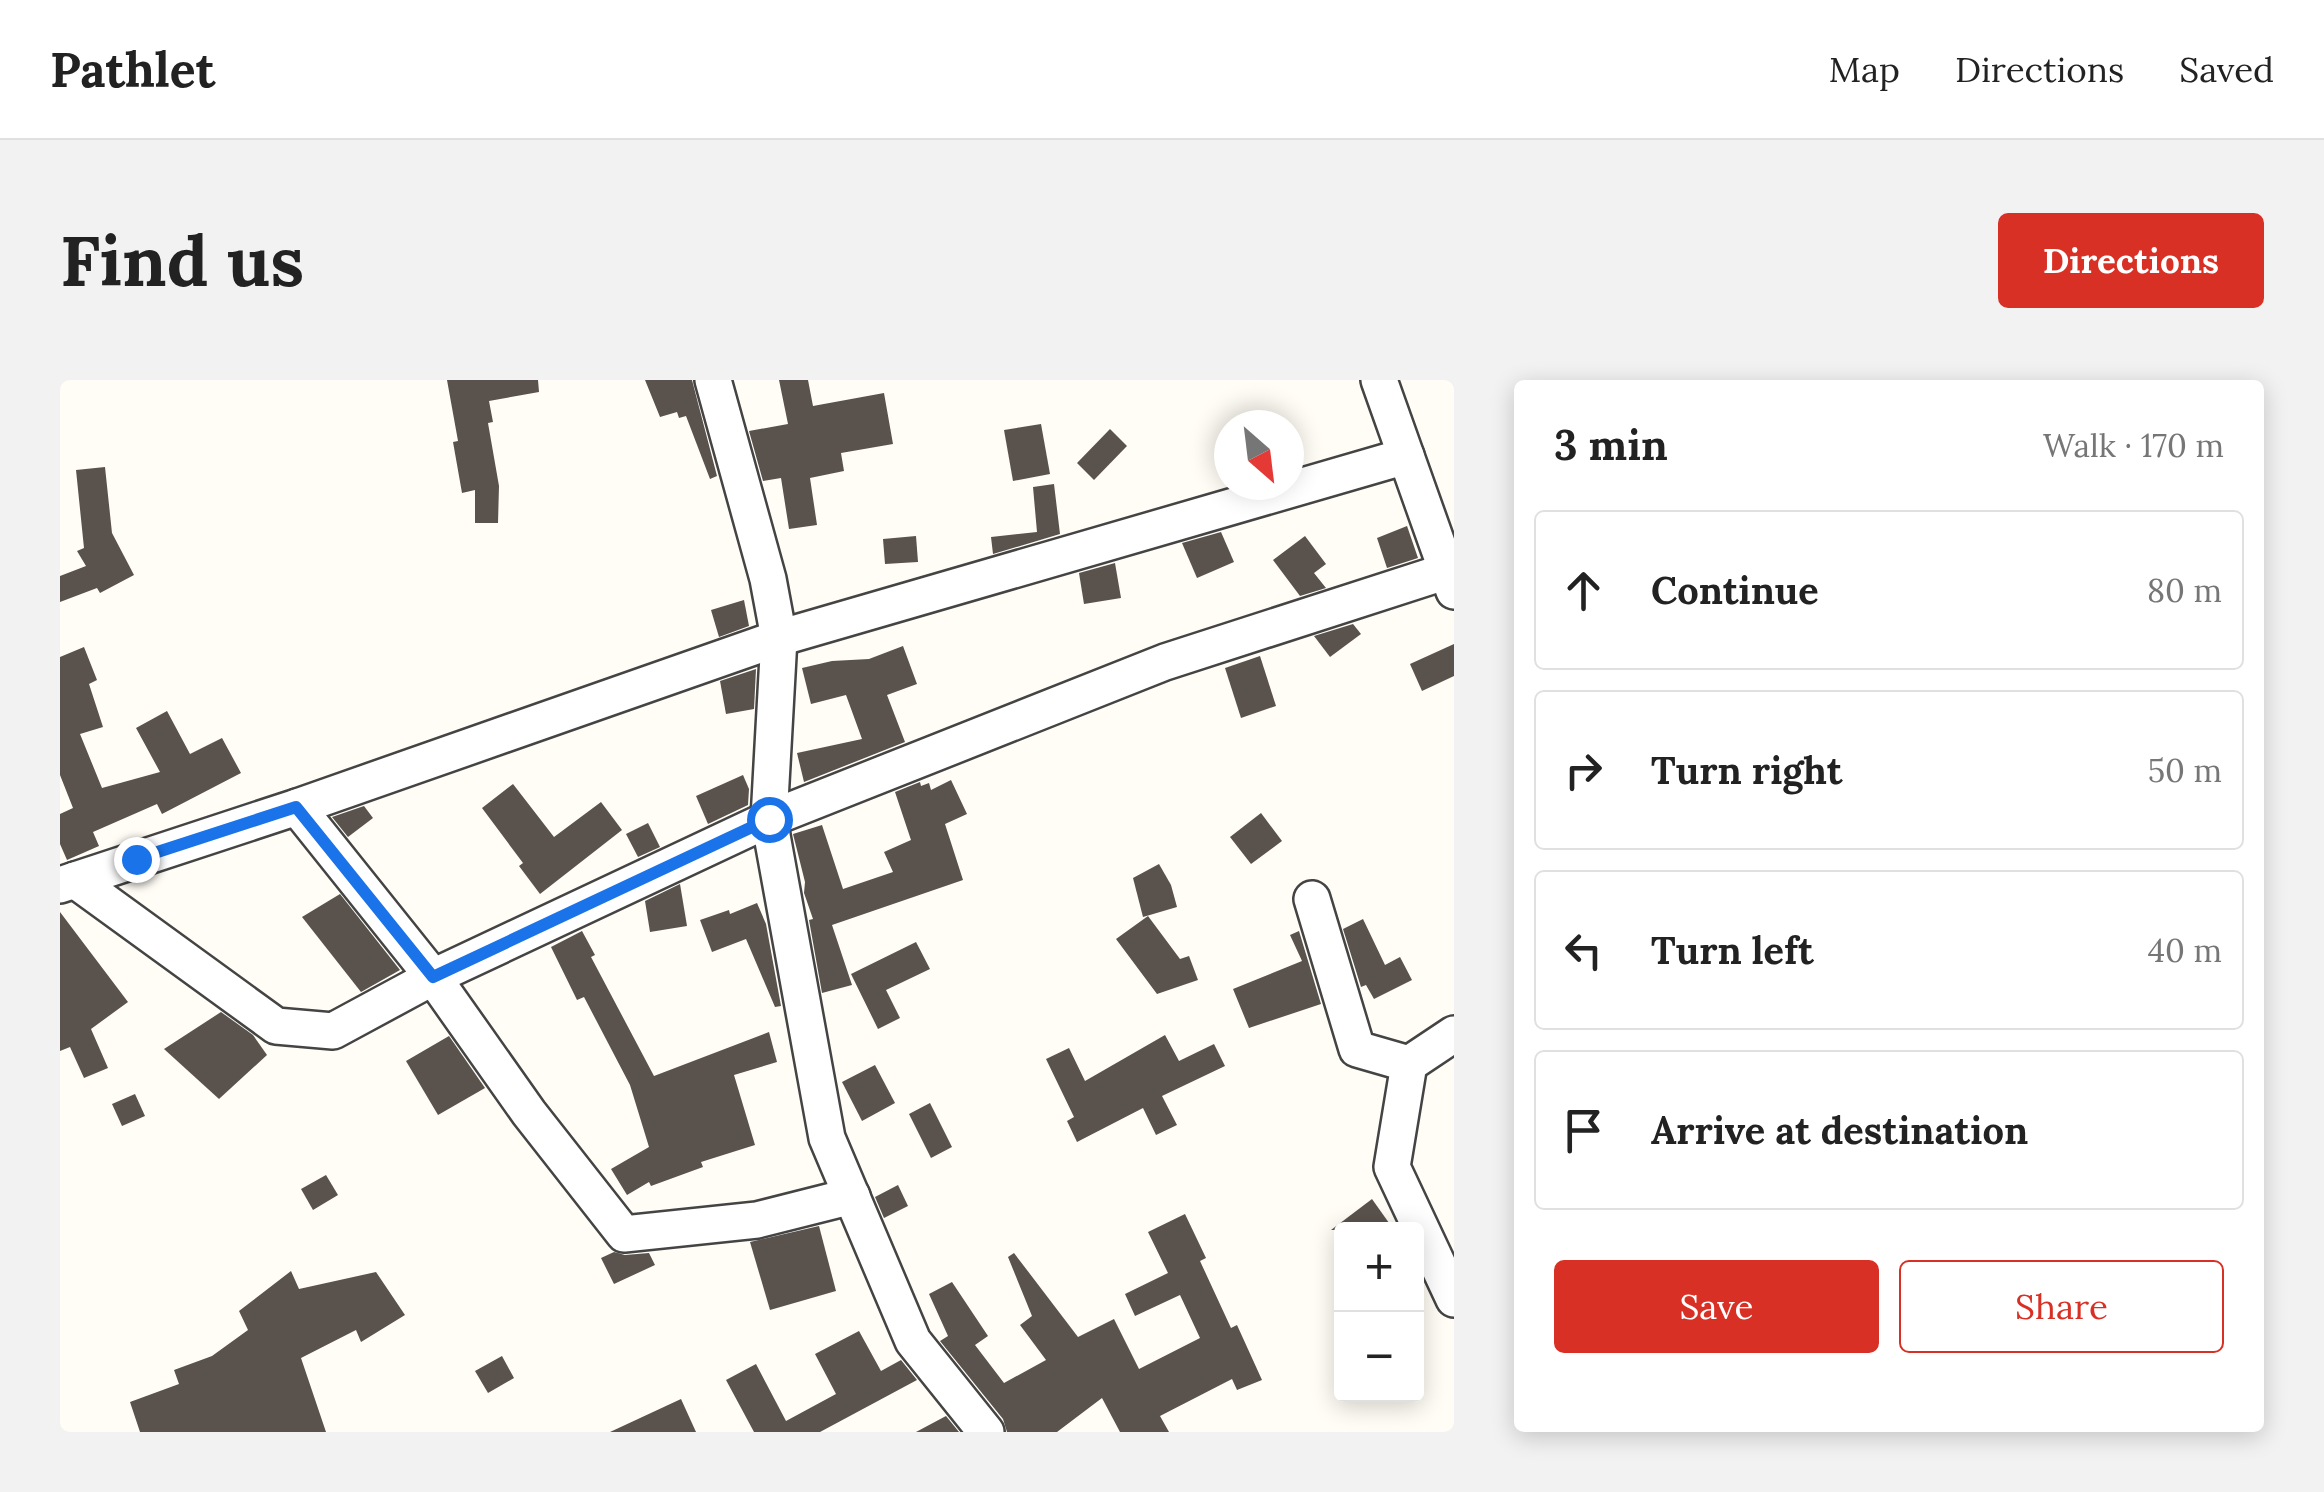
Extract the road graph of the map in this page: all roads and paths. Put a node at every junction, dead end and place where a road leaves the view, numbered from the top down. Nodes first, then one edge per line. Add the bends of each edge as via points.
1 (713, 380) edge
2 (1380, 380) edge
3 (1406, 456) junction
4 (1450, 581) edge
5 (778, 638) junction
6 (296, 807) junction
7 (769, 819) junction
8 (67, 882) edge
9 (1312, 899) dead end
10 (433, 977) junction
11 (1454, 1034) edge
12 (1409, 1064) junction
13 (852, 1196) junction
14 (1454, 1299) edge
15 (986, 1432) edge

1 - 5 street
2 - 3 street
3 - 4 street
3 - 5 street
4 - 7 street via 1165,662
5 - 6 street
5 - 7 street
6 - 8 street
6 - 10 street
7 - 10 street
7 - 13 street via 827,1138
8 - 10 street via 276,1026 334,1032
9 - 12 street via 1357,1049
10 - 13 street via 624,1234 757,1220
11 - 12 street
12 - 14 street via 1392,1168
13 - 15 street via 914,1341

